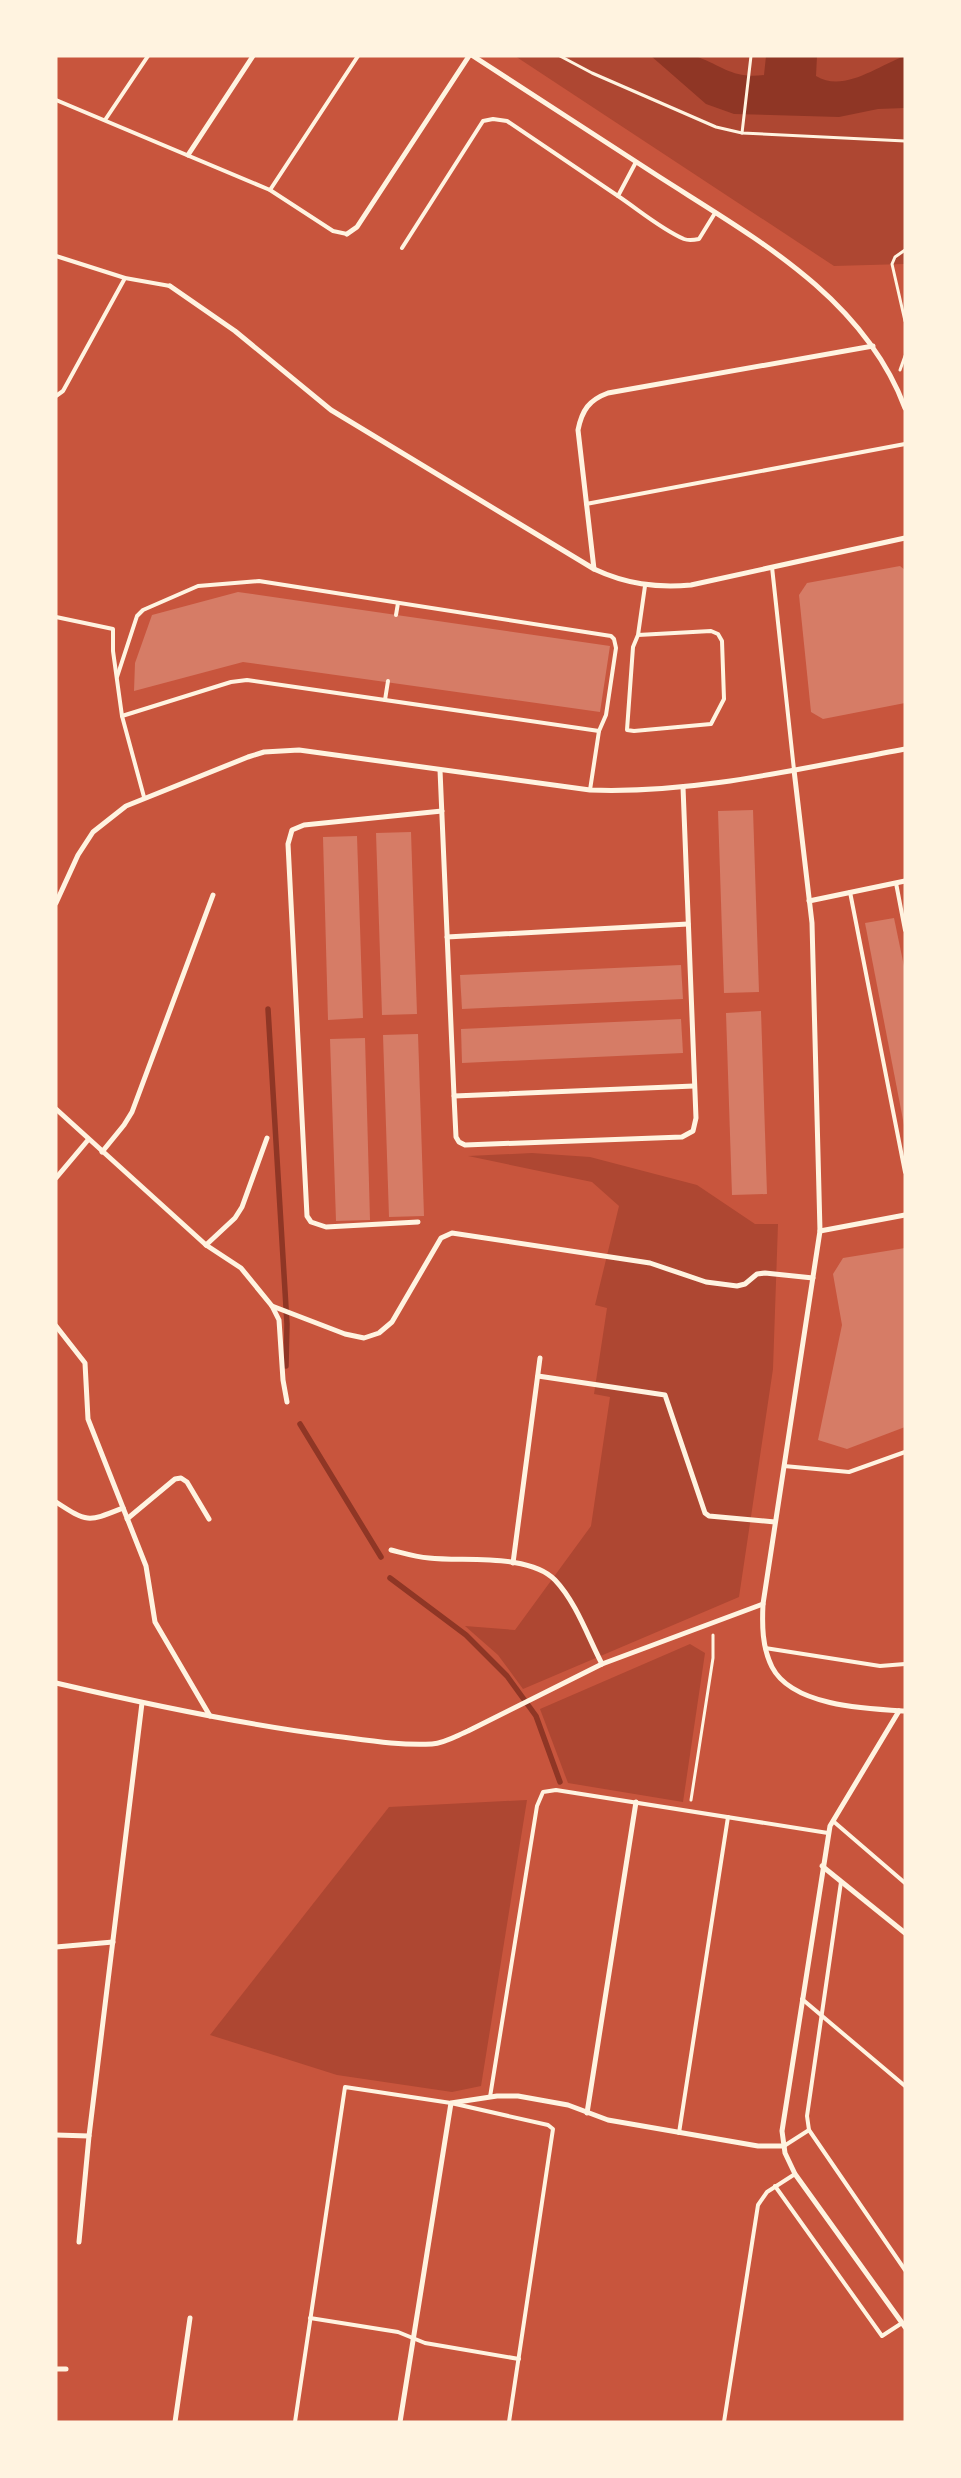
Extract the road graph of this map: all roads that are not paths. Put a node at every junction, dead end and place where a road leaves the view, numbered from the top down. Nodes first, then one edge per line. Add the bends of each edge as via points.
1 (148, 56) edge
2 (253, 56) edge
3 (358, 56) edge
4 (471, 56) edge
5 (56, 100) edge
6 (105, 120) junction
7 (188, 155) junction
8 (636, 162) junction
9 (270, 190) junction
10 (618, 196) junction
11 (715, 213) junction
12 (347, 234) joint
13 (402, 248) dead end
14 (56, 256) edge
15 (125, 278) junction
16 (170, 286) joint
17 (873, 346) junction
18 (56, 396) edge
19 (905, 408) edge
20 (905, 444) edge
21 (586, 504) junction
22 (905, 538) edge
23 (772, 567) junction
24 (594, 568) junction
25 (645, 586) junction
26 (398, 603) junction
27 (396, 615) dead end
28 (56, 617) edge
29 (638, 635) junction
30 (117, 677) junction
31 (388, 681) dead end
32 (386, 700) junction
33 (122, 716) junction
34 (599, 732) junction
35 (905, 749) edge
36 (440, 770) junction
37 (794, 770) junction
38 (683, 787) junction
39 (590, 790) junction
40 (144, 797) junction
41 (442, 811) junction
42 (905, 882) edge
43 (896, 883) junction
44 (850, 892) junction
45 (213, 896) dead end
46 (809, 901) junction
47 (56, 902) edge
48 (688, 924) junction
49 (905, 930) edge
50 (447, 937) junction
51 (694, 1086) junction
52 (454, 1096) junction
53 (56, 1109) edge
54 (267, 1138) dead end
55 (88, 1140) junction
56 (102, 1152) junction
57 (905, 1172) edge
58 (56, 1178) edge
59 (905, 1215) edge
60 (418, 1222) dead end
61 (820, 1231) junction
62 (206, 1246) junction
63 (813, 1278) junction
64 (274, 1307) junction
65 (56, 1326) edge
66 (540, 1358) dead end
67 (538, 1376) junction
68 (288, 1402) dead end
69 (905, 1452) edge
70 (784, 1466) junction
71 (56, 1502) edge
72 (123, 1508) junction
73 (128, 1519) junction
74 (209, 1519) dead end
75 (775, 1522) junction
76 (391, 1550) dead end
77 (512, 1563) junction
78 (763, 1604) junction
79 (765, 1648) junction
80 (602, 1664) junction
81 (905, 1664) edge
82 (56, 1683) edge
83 (142, 1703) junction
84 (902, 1711) edge
85 (210, 1716) junction
86 (636, 1802) junction
87 (728, 1817) junction
88 (832, 1821) junction
89 (828, 1833) junction
90 (822, 1866) junction
91 (841, 1882) junction
92 (905, 1883) edge
93 (905, 1933) edge
94 (113, 1942) junction
95 (56, 1947) edge
96 (802, 1998) junction
97 (822, 2015) junction
98 (905, 2086) edge
99 (490, 2097) junction
100 (451, 2103) junction
101 (586, 2113) junction
102 (809, 2130) junction
103 (679, 2132) junction
104 (56, 2135) edge
105 (89, 2136) junction
106 (784, 2146) junction
107 (795, 2174) junction
108 (776, 2186) junction
109 (79, 2242) dead end
110 (905, 2270) edge
111 (190, 2318) dead end
112 (310, 2318) junction
113 (903, 2325) edge
114 (414, 2339) junction
115 (519, 2359) junction
116 (56, 2369) edge
117 (66, 2369) dead end
118 (175, 2422) edge
119 (295, 2422) edge
120 (400, 2422) edge
121 (509, 2422) edge
122 (724, 2422) edge

1 - 6 lane
2 - 7 street
3 - 9 lane
4 - 8 street
4 - 12 street via 357,227
5 - 6 lane
6 - 7 lane
7 - 9 lane
8 - 10 lane
8 - 11 street
9 - 12 lane via 334,231
10 - 11 lane via 685,240 699,239
10 - 13 lane via 507,121 483,121
11 - 17 street via 789,262 836,303
14 - 15 lane
15 - 16 lane
15 - 18 lane via 63,391
16 - 24 street via 235,332 330,410
17 - 19 street
17 - 21 street via 596,397 581,416 578,430
20 - 21 lane
21 - 24 street
22 - 23 street
23 - 25 street via 691,585
23 - 37 lane
24 - 25 street via 626,582
25 - 29 lane
26 - 27 lane
26 - 30 lane via 259,582 198,586 139,612
26 - 34 lane via 611,636 616,648 606,715
28 - 30 lane via 113,629
29 - 29 lane via 711,631 718,634 722,642 724,699 711,724 627,730 633,648
30 - 33 lane
31 - 32 lane
32 - 33 lane via 239,680
32 - 34 lane
33 - 40 lane
34 - 39 lane
35 - 37 street
36 - 39 street
36 - 40 street via 282,750 248,757
36 - 41 street
37 - 38 street
37 - 46 street
38 - 39 street
38 - 48 street
40 - 47 street via 126,806 94,832 78,855
41 - 50 street
41 - 60 street via 304,825 292,830 288,844 307,1216 311,1222 326,1226
42 - 43 street
43 - 44 street
43 - 49 lane
44 - 46 street
44 - 57 lane
45 - 56 street via 132,1112
46 - 61 street
48 - 50 street
48 - 51 street
50 - 52 street
51 - 52 street
51 - 52 street via 696,1118 693,1131 688,1136 672,1138 465,1145 456,1137
53 - 55 street
54 - 62 street via 242,1207
55 - 56 street
55 - 58 street
56 - 62 street
59 - 61 street
61 - 63 street
62 - 64 street via 241,1268
63 - 64 street via 765,1273 757,1274 745,1284 729,1285 706,1282 650,1264 452,1233 441,1238 392,1322 378,1333 364,1338 344,1334
63 - 70 street
64 - 68 street via 279,1320 283,1380
65 - 72 street via 85,1363 88,1419
66 - 67 street
67 - 75 street via 665,1395 705,1513
67 - 77 street
69 - 70 lane via 849,1472
70 - 75 street
71 - 72 street via 84,1519 94,1520
72 - 73 street
73 - 74 street via 175,1479 181,1478 187,1482
73 - 85 street via 149,1580 154,1622
75 - 78 street
76 - 77 street via 427,1558
77 - 80 street via 522,1563 554,1579 570,1600
78 - 79 street
78 - 80 street
79 - 81 lane via 887,1667
79 - 84 street via 772,1668 784,1683 800,1692 835,1703
80 - 85 street via 434,1744 383,1742 258,1726
82 - 83 street
83 - 85 street
83 - 94 street
84 - 88 street
86 - 87 lane
86 - 99 lane via 556,1790 543,1792 539,1798
86 - 101 street
87 - 89 lane
87 - 103 lane
88 - 89 street
88 - 92 lane
89 - 90 street
90 - 91 street
90 - 96 street
91 - 93 street
91 - 97 lane
94 - 95 street
94 - 105 street
96 - 97 lane
96 - 106 street via 784,2108
97 - 98 lane
97 - 102 lane via 807,2116
99 - 100 street
99 - 101 street via 518,2096 554,2101
100 - 112 lane via 345,2087
100 - 114 street
100 - 115 lane via 548,2125 553,2129
101 - 103 street
102 - 106 lane
102 - 110 lane
103 - 106 street via 758,2146
104 - 105 street
105 - 109 street
106 - 107 street
107 - 108 lane
107 - 113 street
108 - 113 lane via 882,2336
108 - 122 lane via 762,2198 757,2213
111 - 118 street
112 - 114 lane via 398,2332
112 - 119 lane
114 - 115 lane
114 - 120 street
115 - 121 lane
116 - 117 street

